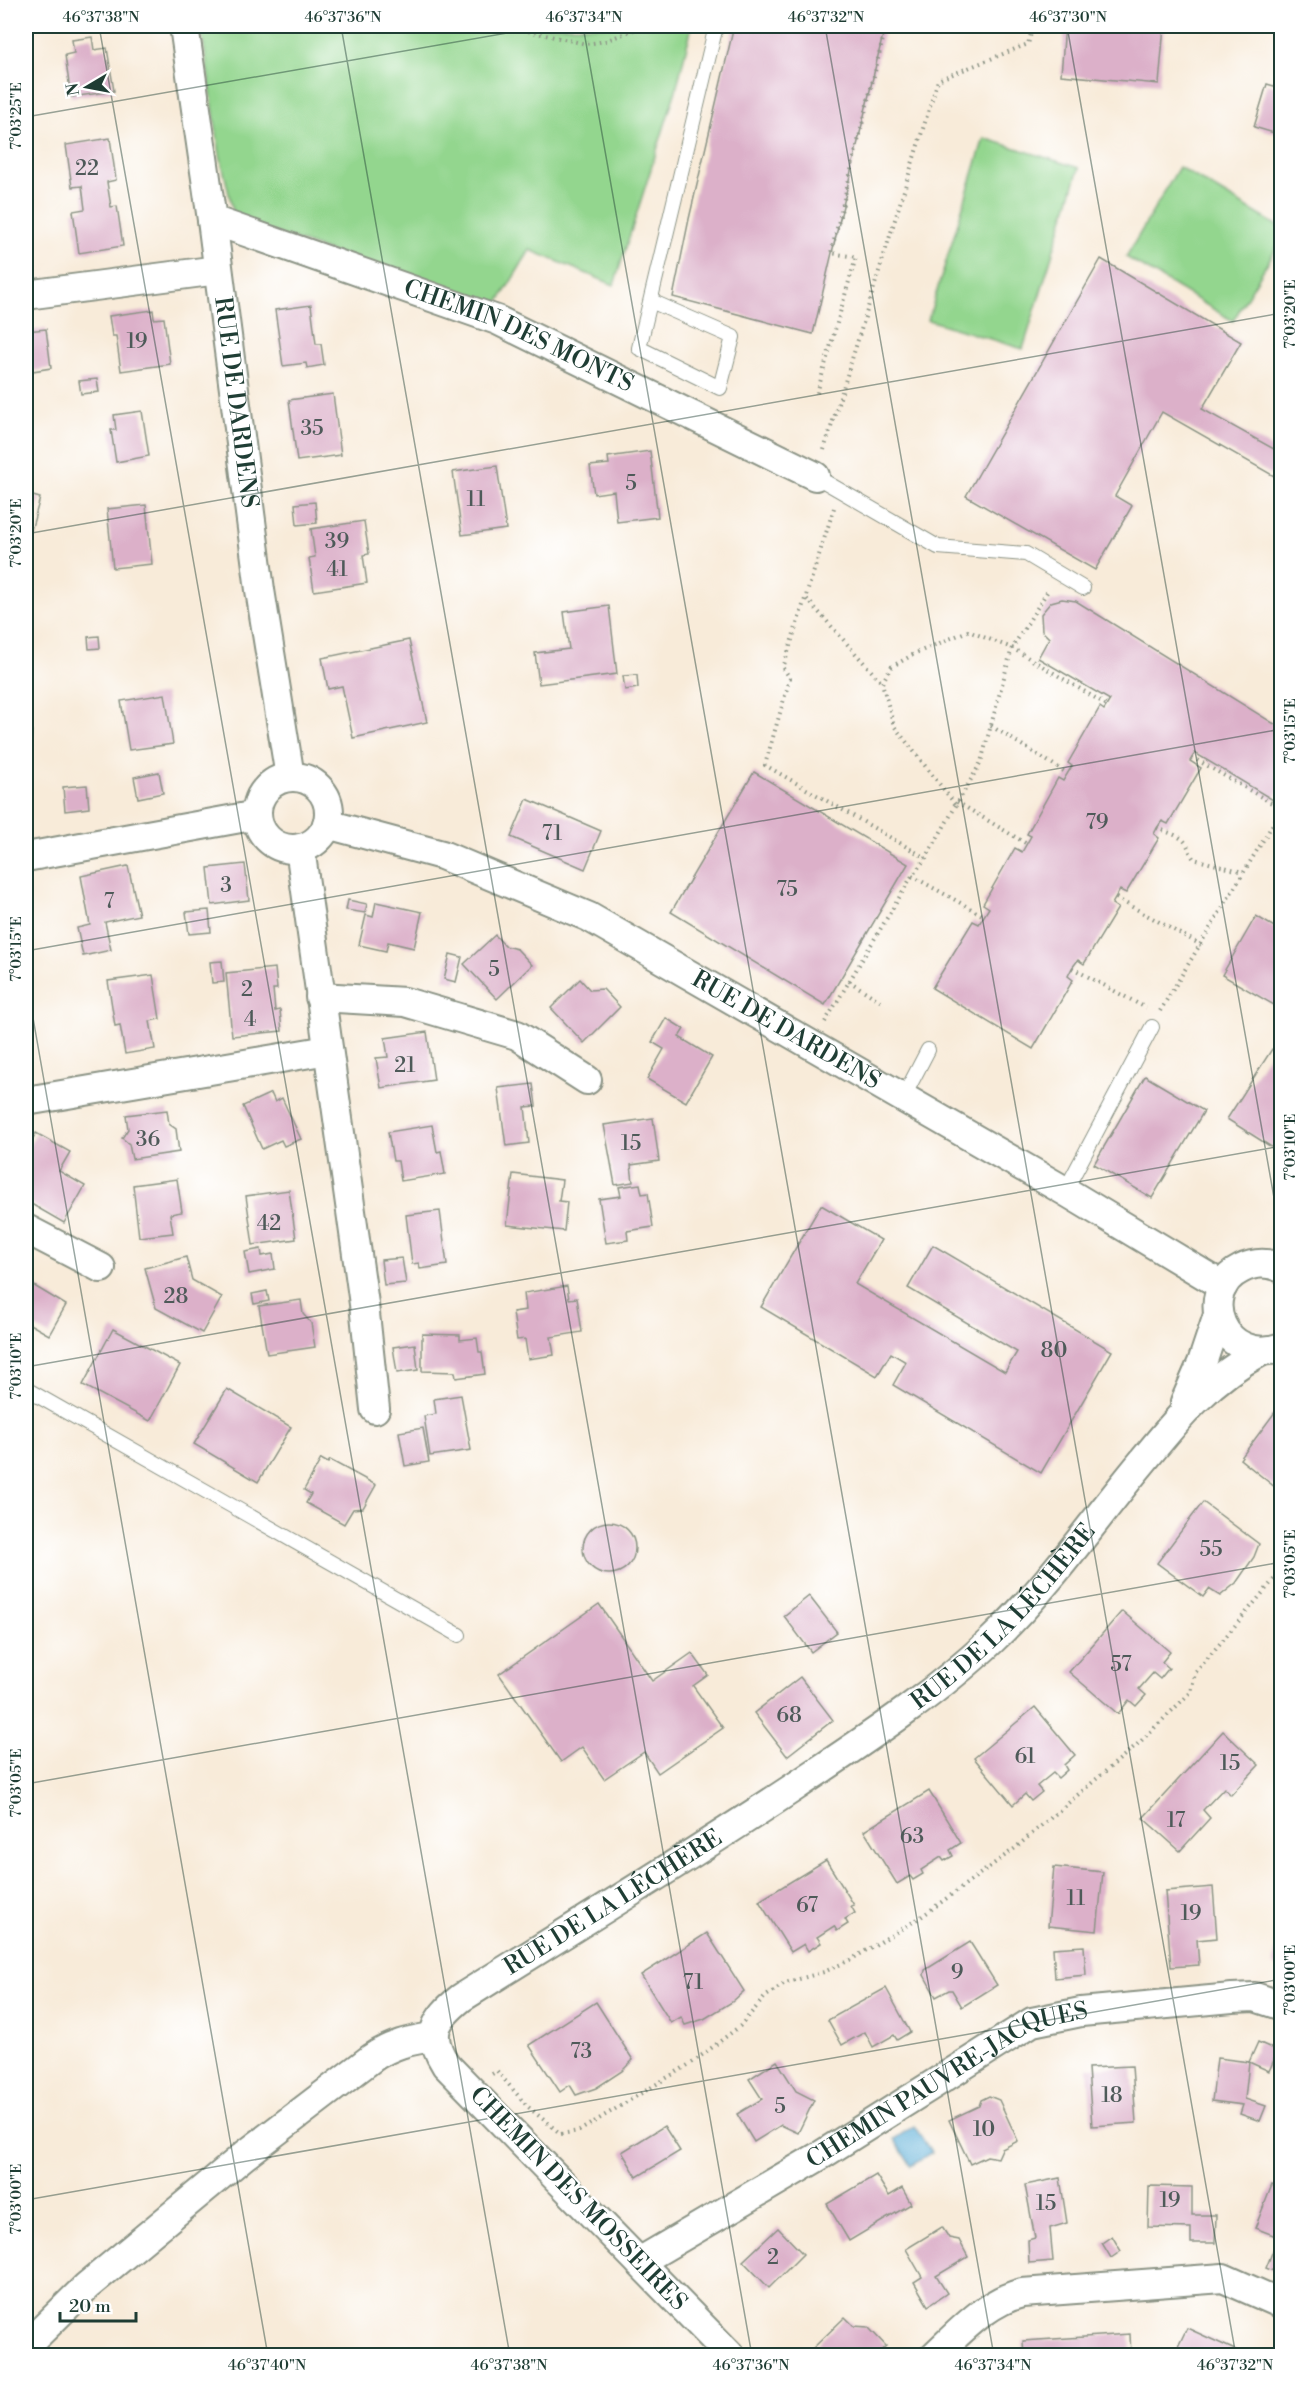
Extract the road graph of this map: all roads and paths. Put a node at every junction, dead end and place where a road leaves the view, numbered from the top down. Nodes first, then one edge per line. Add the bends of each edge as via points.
1 (184, 26) edge
2 (505, 26) edge
3 (643, 26) edge
4 (716, 26) edge
5 (886, 26) edge
6 (1033, 26) edge
7 (1262, 26) edge
8 (1281, 28) edge
9 (212, 220) junction
10 (218, 270) junction
11 (26, 295) edge
12 (651, 301) junction
13 (817, 393) dead end
14 (828, 483) junction
15 (1059, 574) junction
16 (1083, 588) dead end
17 (807, 598) junction
18 (1012, 648) junction
19 (882, 683) junction
20 (1107, 705) dead end
21 (991, 726) junction
22 (1192, 757) dead end
23 (1067, 773) dead end
24 (290, 777) junction
25 (956, 803) junction
26 (1281, 809) edge
27 (257, 815) junction
28 (327, 824) junction
29 (1157, 828) dead end
30 (1027, 844) dead end
31 (300, 848) junction
32 (26, 857) edge
33 (926, 858) junction
34 (1243, 872) junction
35 (912, 876) junction
36 (1116, 898) dead end
37 (984, 916) dead end
38 (1201, 945) junction
39 (1072, 968) dead end
40 (849, 981) junction
41 (320, 997) junction
42 (880, 1001) dead end
43 (1155, 1021) junction
44 (820, 1030) dead end
45 (328, 1050) junction
46 (928, 1050) dead end
47 (587, 1080) dead end
48 (903, 1098) junction
49 (26, 1101) edge
50 (1065, 1191) junction
51 (26, 1228) edge
52 (1281, 1253) edge
53 (1251, 1264) junction
54 (101, 1268) dead end
55 (1281, 1268) edge
56 (1223, 1286) junction
57 (1218, 1315) junction
58 (1273, 1351) edge
59 (26, 1389) edge
60 (375, 1409) dead end
61 (1175, 1422) junction
62 (1281, 1569) edge
63 (459, 1635) dead end
64 (1281, 2006) edge
65 (433, 2037) junction
66 (489, 2076) dead end
67 (639, 2262) junction
68 (1281, 2304) edge
69 (26, 2346) edge
70 (730, 2355) edge
71 (934, 2355) edge

1 - 9 street, RUE DE DARDENS
2 - 3 path via 586,44
4 - 12 lane
5 - 13 path via 831,253 855,256
6 - 14 path via 1028,44 938,80
7 - 8 path
9 - 10 street, RUE DE DARDENS
9 - 14 street, CHEMIN DES MONTS via 497,320
10 - 11 street
10 - 24 street, RUE DE DARDENS via 260,590
12 - 12 lane via 639,348 720,388 733,337
14 - 15 lane via 938,547 1026,554
14 - 17 path
15 - 16 lane
15 - 18 path
17 - 19 path
17 - 33 path via 783,669 790,678 765,765
18 - 19 path via 968,631 891,667
18 - 20 path
18 - 21 path
19 - 25 path via 894,726
21 - 23 path
21 - 25 path via 981,762
22 - 26 path
24 - 27 street via 266,789
24 - 28 street via 306,780 320,790 328,805
25 - 30 path
25 - 33 path
26 - 34 path
27 - 31 street via 261,830 271,842 285,848
27 - 32 street
28 - 31 street via 312,844
28 - 48 street, RUE DE DARDENS via 442,855 589,917
29 - 34 path via 1182,838 1194,859
31 - 41 street
33 - 35 path
34 - 38 path
35 - 37 path
35 - 40 path
36 - 38 path
38 - 43 path
39 - 43 path
40 - 42 path
40 - 44 path
41 - 45 street
41 - 47 street via 405,1002 517,1035
43 - 50 lane
45 - 49 street
45 - 60 street
46 - 48 lane
48 - 50 street, RUE DE DARDENS
50 - 56 street, RUE DE DARDENS
51 - 54 street
52 - 53 street
53 - 55 street
53 - 56 street via 1235,1272
56 - 57 street, RUE DE LA LÉCHÈRE
57 - 58 street via 1223,1329 1244,1348
57 - 61 street, RUE DE LA LÉCHÈRE via 1202,1364
58 - 61 street, RUE DE LA LÉCHÈRE via 1219,1377
59 - 63 lane
61 - 65 street, RUE DE LA LÉCHÈRE via 1041,1589 960,1668 866,1739 771,1802 461,1998 437,2022
62 - 66 path via 1195,1673 1191,1692 1140,1742 1014,1849 921,1917 852,1959 785,1983 765,1997 740,2026 693,2062 579,2131 561,2134 527,2106 497,2071
64 - 67 street, CHEMIN PAUVRE-JACQUES via 1255,1997 1232,1998 1073,2013 1032,2022 823,2154
65 - 67 street, CHEMIN DES MOSSEIRES via 446,2065
65 - 69 street via 387,2048 245,2154 87,2286
67 - 70 street, CHEMIN DES MOSSEIRES
68 - 71 street via 1223,2278 1022,2293 990,2306

